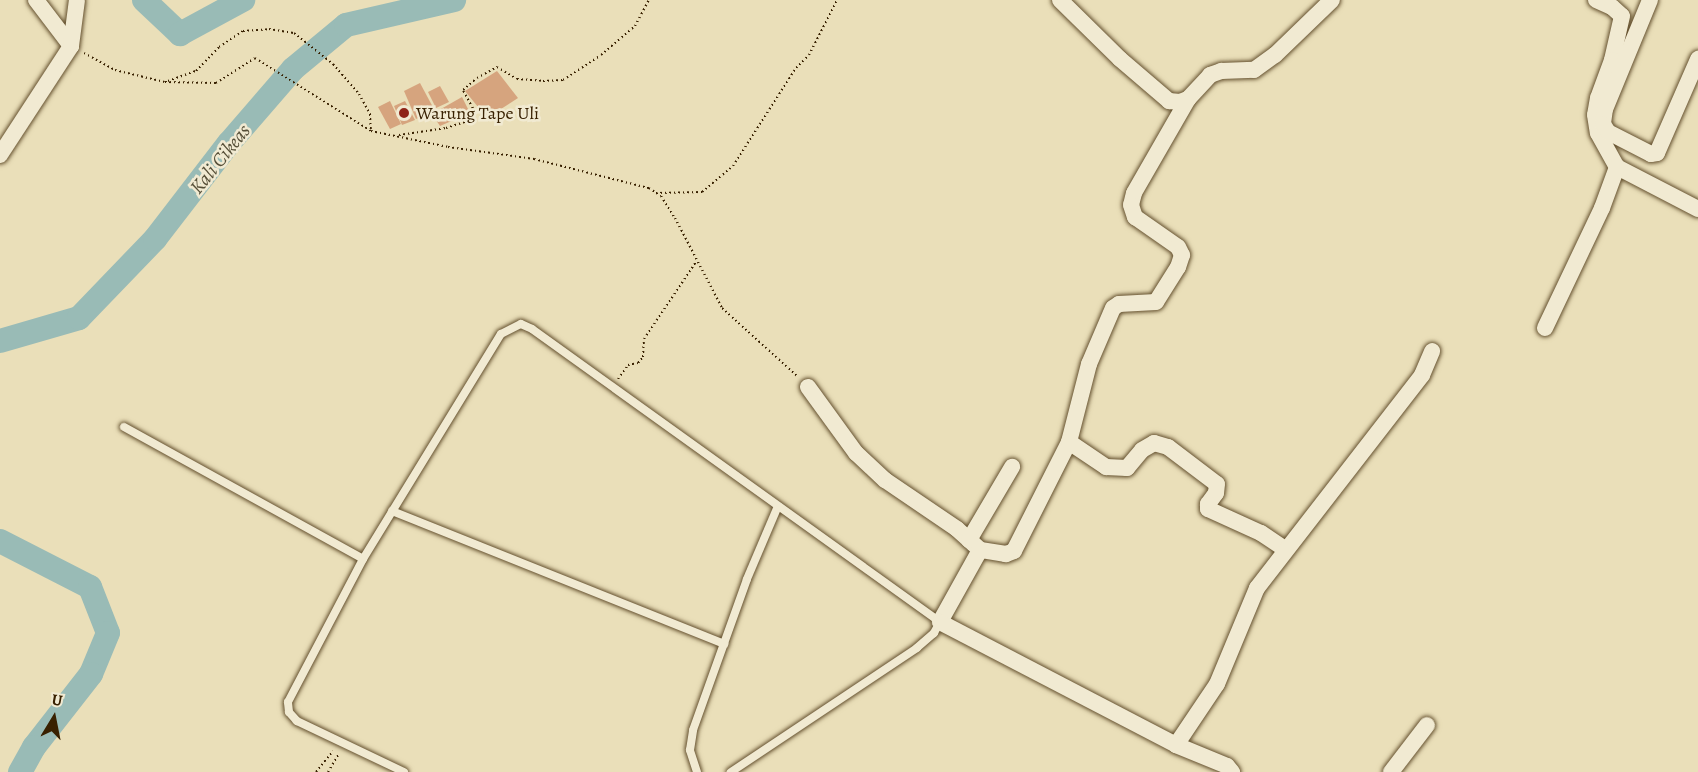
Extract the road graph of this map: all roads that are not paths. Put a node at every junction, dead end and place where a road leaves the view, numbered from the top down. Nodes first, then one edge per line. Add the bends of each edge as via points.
1 (36, 0) edge
2 (77, 0) edge
3 (1060, 0) edge
4 (1332, 0) edge
5 (1596, 0) edge
6 (1650, 0) edge
7 (70, 46) junction
8 (1698, 59) edge
9 (1188, 99) junction
10 (0, 155) edge
11 (1617, 167) junction
12 (1698, 209) edge
13 (1545, 328) dead end
14 (1432, 351) dead end
15 (808, 387) road end
16 (124, 427) dead end
17 (1069, 442) junction
18 (1012, 467) dead end
19 (778, 506) junction
20 (393, 511) junction
21 (974, 545) junction
22 (1285, 549) junction
23 (363, 559) junction
24 (940, 622) junction
25 (724, 644) junction
26 (1427, 725) dead end
27 (1176, 745) junction
28 (404, 772) edge
29 (697, 772) edge
30 (731, 772) edge
31 (1232, 772) edge
32 (1391, 772) edge

1 - 7 street
2 - 7 street
3 - 9 street via 1169,101
4 - 9 street via 1254,70 1210,75
5 - 11 street via 1622,16 1595,115 1598,133
6 - 8 street via 1605,109 1608,132 1651,154 1657,153
7 - 10 street
9 - 17 street via 1134,193 1131,205 1135,217 1178,247 1182,255 1178,267 1156,302 1119,304 1113,308 1089,364
11 - 12 street
11 - 13 street via 1602,208
14 - 22 street via 1422,375
15 - 21 street via 856,453 885,480
16 - 23 lane
17 - 21 street via 1014,551 1006,554
17 - 22 street via 1106,467 1127,468 1142,450 1154,443 1168,447 1216,484 1208,509 1261,533
18 - 21 street
19 - 20 lane via 521,324 501,334
19 - 24 lane
19 - 25 lane
20 - 23 lane
20 - 25 lane
21 - 24 street
22 - 27 street via 1257,588 1217,684
23 - 28 lane via 288,702 289,712 297,721
24 - 27 street
24 - 30 lane via 917,648
25 - 29 lane via 693,730 690,750
26 - 32 street
27 - 31 street via 1227,766

